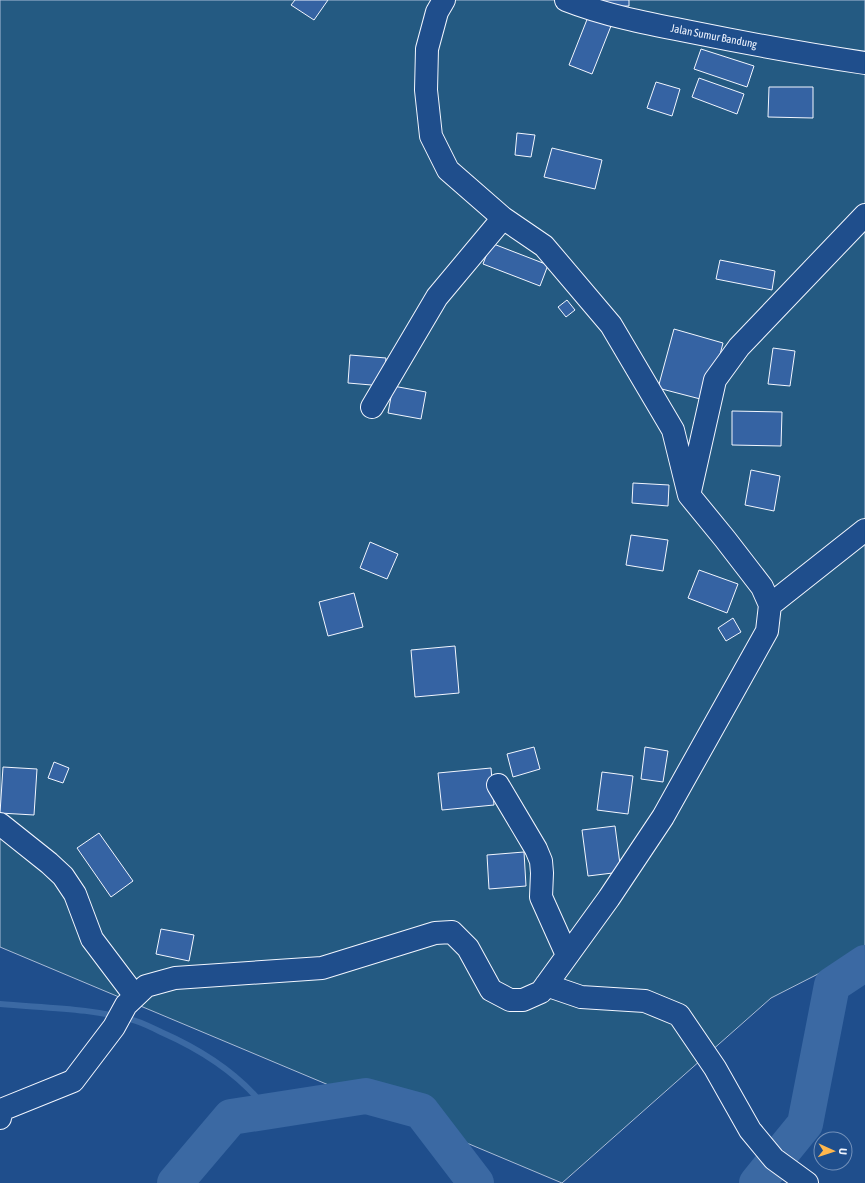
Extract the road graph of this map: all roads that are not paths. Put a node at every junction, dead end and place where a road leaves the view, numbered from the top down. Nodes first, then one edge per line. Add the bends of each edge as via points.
1 (444, 0) edge
2 (566, 0) edge
3 (865, 63) edge
4 (865, 215) edge
5 (503, 218) junction
6 (372, 407) dead end
7 (689, 495) junction
8 (865, 530) edge
9 (770, 605) junction
10 (498, 785) dead end
11 (0, 824) edge
12 (567, 955) junction
13 (546, 985) junction
14 (131, 1001) junction
15 (0, 1113) edge
16 (806, 1182) edge

1 - 5 street via 437,12 427,49 426,90 431,136 448,170
2 - 3 street, Jalan Sumur Bandung via 638,21 776,49
4 - 7 street via 739,347 715,380
5 - 6 street via 437,297
5 - 7 street via 544,246 611,326 673,430
7 - 9 street via 726,538 762,587
8 - 9 street
9 - 12 street via 767,631 663,817
10 - 12 street via 541,861 541,897
11 - 14 street via 63,876 75,894 92,939
12 - 13 street
13 - 14 street via 541,992 523,1000 510,1000 491,990 468,948 452,932 436,934 322,968 175,978 146,986
13 - 16 street via 582,997 645,1001 679,1015 715,1068 750,1130 774,1159
14 - 15 street via 73,1081

